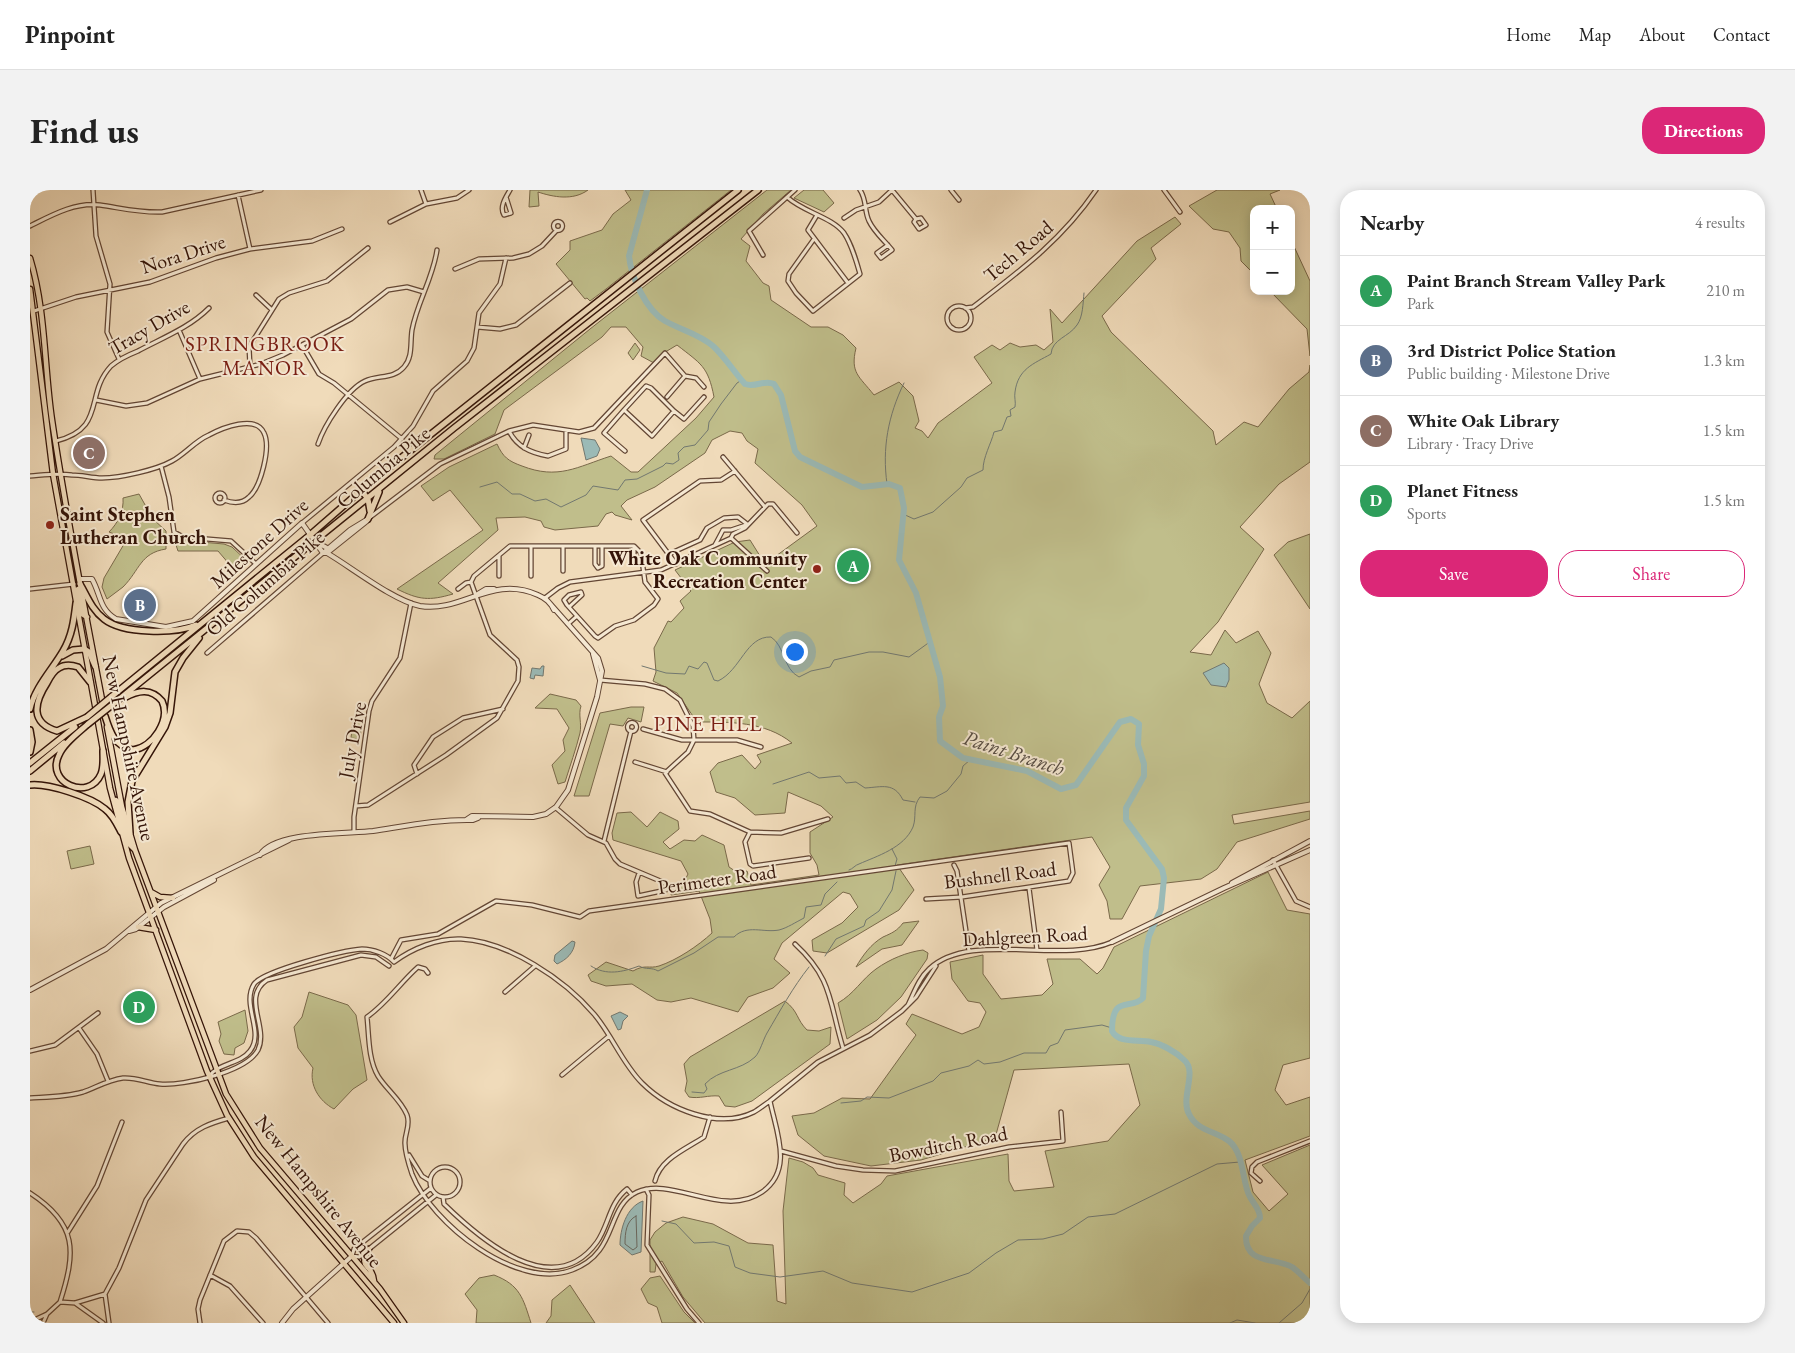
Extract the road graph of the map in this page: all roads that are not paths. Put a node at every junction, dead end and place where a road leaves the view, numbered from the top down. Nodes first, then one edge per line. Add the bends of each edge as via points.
1 (93, 190) edge
2 (261, 190) edge
3 (422, 190) edge
4 (469, 190) edge
5 (510, 190) edge
6 (738, 190) edge
7 (758, 190) edge
8 (795, 190) edge
9 (860, 190) edge
10 (892, 190) edge
11 (951, 190) edge
12 (1096, 190) edge
13 (1164, 190) edge
14 (238, 195) junction
15 (506, 197) junction
16 (788, 197) junction
17 (959, 200) dead end
18 (426, 204) junction
19 (94, 205) junction
20 (866, 206) junction
21 (1180, 212) dead end
22 (817, 215) junction
23 (844, 218) dead end
24 (916, 219) dead end
25 (390, 222) dead end
26 (30, 226) edge
27 (342, 229) dead end
28 (556, 230) dead end
29 (814, 239) junction
30 (888, 245) junction
31 (368, 248) dead end
32 (250, 249) junction
33 (437, 250) dead end
34 (763, 255) dead end
35 (30, 258) edge
36 (506, 258) junction
37 (455, 270) dead end
38 (570, 283) dead end
39 (848, 283) junction
40 (30, 289) edge
41 (110, 292) junction
42 (424, 292) junction
43 (256, 295) dead end
44 (973, 307) junction
45 (209, 308) dead end
46 (965, 308) junction
47 (272, 309) junction
48 (41, 310) junction
49 (34, 311) junction
50 (970, 316) junction
51 (477, 327) junction
52 (179, 330) junction
53 (302, 345) junction
54 (119, 359) junction
55 (250, 366) junction
56 (685, 376) junction
57 (200, 379) junction
58 (704, 387) dead end
59 (630, 391) junction
60 (50, 395) junction
61 (42, 396) junction
62 (349, 396) junction
63 (636, 397) junction
64 (704, 397) dead end
65 (665, 398) junction
66 (96, 400) junction
67 (624, 410) junction
68 (674, 411) junction
69 (509, 430) junction
70 (566, 430) junction
71 (529, 435) dead end
72 (402, 439) junction
73 (56, 441) junction
74 (318, 444) dead end
75 (524, 448) junction
76 (625, 451) dead end
77 (723, 457) dead end
78 (162, 466) junction
79 (734, 471) junction
80 (53, 474) junction
81 (61, 474) junction
82 (30, 476) edge
83 (382, 487) junction
84 (361, 490) junction
85 (224, 500) dead end
86 (368, 500) junction
87 (765, 507) junction
88 (369, 517) junction
89 (302, 523) junction
90 (747, 524) junction
91 (732, 532) junction
92 (797, 533) dead end
93 (310, 535) junction
94 (731, 538) junction
95 (316, 542) junction
96 (531, 546) junction
97 (562, 546) junction
98 (595, 546) junction
99 (634, 546) junction
100 (602, 547) junction
101 (713, 547) junction
102 (326, 552) junction
103 (669, 554) junction
104 (499, 555) junction
105 (643, 562) junction
106 (256, 564) junction
107 (676, 564) junction
108 (767, 571) dead end
109 (563, 572) dead end
110 (644, 573) junction
111 (500, 576) dead end
112 (531, 576) dead end
113 (78, 582) junction
114 (471, 582) junction
115 (30, 589) edge
116 (458, 590) dead end
117 (476, 595) junction
118 (545, 598) junction
119 (76, 603) junction
120 (411, 603) junction
121 (569, 607) junction
122 (577, 616) junction
123 (203, 622) junction
124 (212, 624) junction
125 (568, 624) junction
126 (84, 649) junction
127 (207, 654) dead end
128 (57, 660) junction
129 (95, 666) junction
130 (600, 680) junction
131 (90, 682) junction
132 (115, 703) junction
133 (30, 709) edge
134 (503, 709) junction
135 (105, 716) junction
136 (87, 717) junction
137 (88, 724) junction
138 (30, 730) edge
139 (643, 730) dead end
140 (631, 731) dead end
141 (694, 740) junction
142 (761, 747) dead end
143 (103, 751) junction
144 (30, 752) edge
145 (635, 762) dead end
146 (30, 763) edge
147 (30, 771) edge
148 (666, 772) junction
149 (417, 774) junction
150 (30, 784) edge
151 (110, 788) junction
152 (356, 806) junction
153 (556, 808) junction
154 (828, 819) dead end
155 (354, 831) junction
156 (121, 832) junction
157 (750, 832) junction
158 (130, 833) junction
159 (604, 841) junction
160 (1310, 841) edge
161 (1069, 843) joint
162 (135, 850) junction
163 (1310, 850) edge
164 (808, 858) dead end
165 (1273, 860) junction
166 (954, 865) dead end
167 (1277, 865) junction
168 (638, 873) junction
169 (220, 876) junction
170 (1029, 888) junction
171 (1224, 888) junction
172 (151, 892) junction
173 (962, 897) junction
174 (173, 898) junction
175 (926, 899) dead end
176 (1310, 907) edge
177 (157, 909) junction
178 (150, 916) junction
179 (138, 927) junction
180 (156, 930) junction
181 (129, 931) junction
182 (1112, 942) joint
183 (795, 944) dead end
184 (1037, 950) junction
185 (969, 951) junction
186 (392, 960) junction
187 (389, 966) dead end
188 (535, 966) junction
189 (428, 973) dead end
190 (30, 990) edge
191 (504, 992) dead end
192 (98, 1013) dead end
193 (79, 1028) junction
194 (609, 1036) junction
195 (843, 1048) junction
196 (30, 1051) edge
197 (216, 1068) junction
198 (219, 1075) junction
199 (562, 1075) dead end
200 (209, 1076) junction
201 (108, 1081) junction
202 (30, 1098) edge
203 (770, 1101) junction
204 (1061, 1112) dead end
205 (710, 1117) junction
206 (229, 1118) junction
207 (122, 1122) dead end
208 (1310, 1142) edge
209 (406, 1150) junction
210 (781, 1151) junction
211 (430, 1181) junction
212 (655, 1181) dead end
213 (1260, 1181) dead end
214 (431, 1188) junction
215 (646, 1190) junction
216 (30, 1193) edge
217 (423, 1194) junction
218 (436, 1195) junction
219 (632, 1195) junction
220 (443, 1197) junction
221 (428, 1201) junction
222 (68, 1233) junction
223 (365, 1240) junction
224 (370, 1248) junction
225 (352, 1256) junction
226 (345, 1263) junction
227 (210, 1275) junction
228 (374, 1282) junction
229 (105, 1294) junction
230 (307, 1296) junction
231 (60, 1302) junction
232 (75, 1302) junction
233 (47, 1314) junction
234 (30, 1322) edge
235 (43, 1323) edge
236 (103, 1323) edge
237 (109, 1323) edge
238 (200, 1323) edge
239 (263, 1323) edge
240 (282, 1323) edge
241 (328, 1323) edge
242 (394, 1323) edge
243 (404, 1323) edge
244 (699, 1323) edge

1 - 19 street
2 - 14 street
3 - 18 street
4 - 18 street via 457,198
5 - 15 street
6 - 84 highway, Columbia Pike
7 - 83 highway, Columbia Pike
8 - 16 street
9 - 20 street
10 - 20 street via 879,202
10 - 24 street
11 - 17 street
12 - 44 street, Tech Road via 1039,257
13 - 21 street
14 - 19 street via 162,212 133,212
14 - 32 street
15 - 15 street via 511,213 504,215 502,209
16 - 22 street via 801,209
16 - 34 street via 750,231
18 - 25 street
19 - 26 street via 61,211
19 - 41 street via 96,236 107,269
20 - 23 street
20 - 30 street via 868,221
22 - 29 street via 808,230
22 - 39 street via 842,232 851,247 860,274
27 - 32 street, Nora Drive via 312,241
28 - 36 street via 542,246 529,254
29 - 39 street
29 - 39 street via 789,274 788,281 796,293 814,310
30 - 30 street via 892,250 881,258 877,253
31 - 47 street via 333,277 284,295
32 - 41 street, Nora Drive
33 - 42 street
35 - 48 main road, New Hampshire Avenue
36 - 37 street via 479,258
36 - 51 street, Milestone Drive via 500,284 479,313
38 - 51 street via 516,325 500,329
40 - 49 main road
41 - 48 street, Nora Drive via 76,297
41 - 54 street via 107,332
42 - 53 street via 408,287 388,290 351,319
42 - 62 street via 414,320 410,354 405,366 393,375 364,381
43 - 47 street
44 - 46 street, Tech Road
44 - 50 street, Tech Road
45 - 52 street, Tracy Drive
46 - 50 street
46 - 50 street, Tech Road via 957,307 950,312 949,325 957,330 966,328
47 - 55 street via 249,347
48 - 49 street, Nora Drive
48 - 60 main road, New Hampshire Avenue
49 - 61 main road
51 - 72 street, Milestone Drive via 474,348 467,361 433,391 424,410
52 - 54 street, Tracy Drive
52 - 57 street
53 - 55 street
53 - 62 street via 319,374
54 - 66 street, Tracy Drive via 106,374
55 - 57 street
56 - 58 street via 696,378
56 - 59 street, Old Columbia Pike via 665,353
56 - 65 street
57 - 66 street via 136,405
59 - 63 street
59 - 70 street, Old Columbia Pike via 594,428 579,432
60 - 61 main road
60 - 73 main road, New Hampshire Avenue
61 - 80 main road
62 - 72 street
62 - 74 street via 330,419
63 - 65 street via 648,386
63 - 67 street
64 - 68 street via 684,419
65 - 68 street
66 - 73 street, Tracy Drive via 84,427 70,437
67 - 68 street via 652,436
67 - 76 street via 604,433
69 - 70 street, Old Columbia Pike via 533,425
69 - 75 street via 515,442
69 - 88 street, Old Columbia Pike via 440,464
70 - 75 street via 566,449 558,454 548,456
71 - 75 street
72 - 89 street, Milestone Drive
73 - 81 main road, New Hampshire Avenue
77 - 79 street
78 - 81 street via 104,478
78 - 85 street via 208,435 247,423 256,424 267,439 259,481 250,497 240,502
78 - 106 street via 174,532 183,537 230,541
79 - 87 street
79 - 103 street via 721,480 700,481 644,518 643,522
80 - 81 street
80 - 82 street
80 - 113 main road via 70,562
81 - 113 main road, New Hampshire Avenue
83 - 86 highway, Columbia Pike
83 - 88 highway
84 - 86 highway
84 - 93 highway, Columbia Pike
86 - 88 highway
86 - 95 highway, Columbia Pike
87 - 90 street
87 - 92 street via 773,504
88 - 102 street, Old Columbia Pike
89 - 93 street
89 - 106 street, Milestone Drive
90 - 91 street
90 - 103 street via 738,517 724,518 707,528 700,540
91 - 94 street
91 - 101 street via 723,530
93 - 95 street
93 - 123 highway, Columbia Pike
94 - 101 street
94 - 108 street
95 - 102 street
95 - 124 highway, Columbia Pike
96 - 97 street
96 - 104 street via 510,546
96 - 112 street
97 - 98 street
97 - 109 street
98 - 100 street
98 - 100 street via 595,565 598,568 602,566
99 - 100 street
99 - 105 street via 641,553
99 - 105 street via 634,562
101 - 107 street
102 - 120 street
102 - 127 street, Old Columbia Pike
103 - 107 street
104 - 111 street
104 - 114 street
105 - 110 street
106 - 113 street, Milestone Drive via 204,613 176,627 116,619 100,604 92,579
107 - 110 street
110 - 118 street via 570,582
110 - 122 street via 645,582 658,599 634,620 615,626 598,638
113 - 115 street
113 - 119 main road, New Hampshire Avenue
113 - 123 highway via 96,612 112,624 173,631
113 - 129 main road, New Hampshire Avenue
114 - 116 street
114 - 117 street
117 - 118 street via 486,589 515,587
117 - 120 street via 440,606
117 - 134 street via 490,635 520,667 518,681
118 - 125 street
119 - 126 main road, New Hampshire Avenue
119 - 128 highway via 72,632
120 - 152 street, July Drive via 400,658 369,711
121 - 121 street via 582,595 582,592 564,597
121 - 122 street
122 - 125 street
123 - 136 highway, Columbia Pike, bridge
124 - 132 highway, Columbia Pike
124 - 158 highway via 190,648 175,672 170,713 165,726 132,781 128,802
125 - 130 street via 600,662
126 - 128 highway via 64,654
126 - 129 highway via 89,652
126 - 131 main road, New Hampshire Avenue
128 - 133 highway
129 - 135 main road, New Hampshire Avenue
130 - 141 street via 645,684 675,694 693,726
130 - 153 street via 568,790
131 - 136 highway via 78,667 59,667 36,707 39,721 57,731
131 - 143 main road, New Hampshire Avenue
132 - 135 highway via 143,691 154,693 164,705 164,718 151,740 139,749 125,748 114,739
132 - 137 highway, Columbia Pike, bridge
134 - 149 street via 498,718
134 - 149 street via 463,718 433,737 414,765
135 - 158 main road, New Hampshire Avenue
136 - 146 highway, Columbia Pike
137 - 143 highway via 59,754 56,767 59,776 72,787 91,785 101,776
137 - 147 highway, Columbia Pike
138 - 144 highway
139 - 141 street
140 - 159 street
141 - 142 street via 738,740
141 - 148 street via 688,752
143 - 151 main road, New Hampshire Avenue
145 - 148 street
148 - 157 street via 690,811 710,814
149 - 152 street via 368,805
150 - 156 highway via 51,786 104,807
151 - 156 main road, New Hampshire Avenue
151 - 162 main road via 129,844
152 - 155 street, July Drive
153 - 155 street via 534,817 472,816 466,820
153 - 159 street via 588,835
154 - 157 street via 780,833
155 - 169 street via 289,840
156 - 178 main road, New Hampshire Avenue
157 - 164 street via 745,842 753,866
158 - 162 main road, New Hampshire Avenue
159 - 168 street via 618,863
160 - 165 street, Dahlgreen Road
161 - 170 street, Bushnell Road via 1072,879
161 - 186 street, Perimeter Road via 589,911 580,918 532,905 496,901 438,934 401,940
162 - 172 main road, New Hampshire Avenue
163 - 167 street, Dahlgreen Road
165 - 167 street
165 - 171 street, Dahlgreen Road
166 - 173 street
167 - 171 street, Dahlgreen Road
167 - 176 street via 1296,901
168 - 168 street via 664,883 666,890 638,896
169 - 174 street
169 - 177 street
170 - 173 street, Bushnell Road
170 - 184 street
171 - 182 street, Dahlgreen Road
172 - 174 main road
172 - 177 main road, New Hampshire Avenue
173 - 175 street, Bushnell Road
173 - 185 street
174 - 177 street
177 - 178 street
177 - 197 main road, New Hampshire Avenue
178 - 179 street
178 - 180 main road, New Hampshire Avenue
178 - 181 street
179 - 180 main road
179 - 181 street
180 - 200 main road, New Hampshire Avenue
181 - 190 street via 106,949
182 - 184 street, Dahlgreen Road via 1092,949
183 - 195 street via 821,973
184 - 185 street, Dahlgreen Road
185 - 195 street, Dahlgreen Road via 940,961 908,1005 870,1035
186 - 188 street, Dahlgreen Road via 437,942 461,939 494,946
186 - 197 street via 375,951 354,950 261,977 250,997 253,1047 244,1057
187 - 198 street via 376,957 361,955 267,980 259,987 255,999 261,1039 257,1052 247,1063
188 - 191 street
188 - 194 street, Dahlgreen Road via 570,989 594,1014
189 - 209 street via 418,967 399,984 385,1003 367,1016 373,1064 408,1118
192 - 193 street
193 - 196 street via 55,1045
193 - 201 street via 97,1054
194 - 199 street
194 - 205 street, Dahlgreen Road via 642,1082 658,1096 675,1106
195 - 203 street, Dahlgreen Road via 818,1062
197 - 198 main road, New Hampshire Avenue
197 - 200 street
198 - 200 street
198 - 225 main road, New Hampshire Avenue via 238,1115 260,1148
200 - 201 street via 177,1084 131,1078
200 - 206 main road, New Hampshire Avenue
201 - 202 street via 73,1094
203 - 205 street, Dahlgreen Road via 753,1112 731,1118
203 - 210 street
204 - 210 street, Bowditch Road via 1063,1141 1009,1147 895,1171 844,1167
205 - 212 street via 704,1137 658,1170
206 - 226 main road, New Hampshire Avenue via 254,1157
206 - 229 street via 202,1127 183,1144 146,1200
207 - 222 street via 97,1186
208 - 213 street via 1257,1162 1252,1173
209 - 211 street via 422,1176
209 - 217 street
210 - 215 street via 779,1170 767,1188 746,1199 719,1200 662,1189
211 - 214 street
211 - 220 street via 440,1167 456,1170 460,1178 458,1190
214 - 217 street
214 - 218 street
215 - 219 street
215 - 244 street via 649,1195 647,1245
216 - 222 street via 52,1209
217 - 221 street
217 - 223 street
218 - 220 street
218 - 221 street
219 - 220 street via 626,1189 619,1196 599,1238 585,1254 567,1264 547,1267 520,1261 483,1238 444,1204
219 - 221 street via 621,1206 607,1239 594,1257 576,1268 550,1275 518,1270 491,1255 457,1230
221 - 224 street
222 - 231 street via 70,1268
223 - 224 street
223 - 225 street
224 - 225 street via 359,1257
224 - 228 main road via 363,1262 374,1274
225 - 226 street
225 - 228 main road, New Hampshire Avenue
226 - 230 street
226 - 242 main road, New Hampshire Avenue
227 - 230 street via 224,1241 232,1233 245,1231 256,1238
227 - 238 street via 198,1309
227 - 239 street via 230,1286
228 - 243 main road, New Hampshire Avenue
229 - 232 street
229 - 237 street
230 - 240 street
230 - 241 street
231 - 232 street
231 - 233 street
232 - 236 street
233 - 234 street
233 - 235 street

